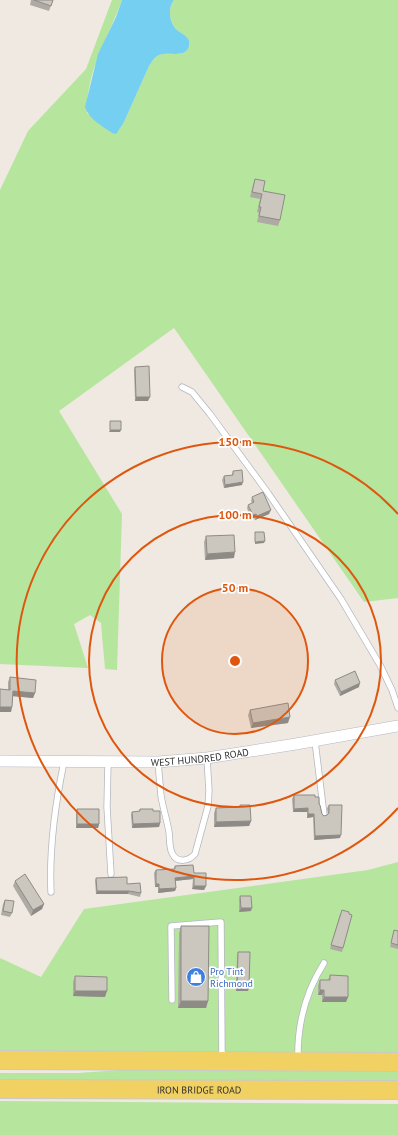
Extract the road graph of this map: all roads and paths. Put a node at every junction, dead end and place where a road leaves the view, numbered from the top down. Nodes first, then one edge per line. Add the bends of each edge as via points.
1 (182, 387) dead end
2 (398, 708) edge
3 (398, 726) edge
4 (315, 741) junction
5 (207, 758) junction
6 (0, 761) edge
7 (64, 762) junction
8 (108, 762) junction
9 (158, 762) junction
10 (324, 814) edge
11 (111, 874) dead end
12 (51, 892) dead end
13 (324, 963) dead end
14 (172, 1000) dead end
15 (0, 1060) edge
16 (222, 1061) junction
17 (298, 1061) junction
18 (398, 1062) edge
19 (0, 1089) edge
20 (398, 1090) edge

1 - 2 lane via 192,392 210,414 341,599 380,665
3 - 4 street, WEST HUNDRED ROAD
4 - 5 street, WEST HUNDRED ROAD
4 - 10 lane
5 - 9 street, WEST HUNDRED ROAD
5 - 9 lane via 208,806 195,854 185,860 175,857 170,849
6 - 7 street, WEST HUNDRED ROAD
7 - 8 street, WEST HUNDRED ROAD
7 - 12 lane via 54,817
8 - 9 street, WEST HUNDRED ROAD
8 - 11 lane via 107,807
13 - 17 lane via 308,993 303,1010
14 - 16 lane via 171,926 221,922
15 - 16 main road
16 - 17 main road
17 - 18 main road
19 - 20 main road, IRON BRIDGE ROAD

